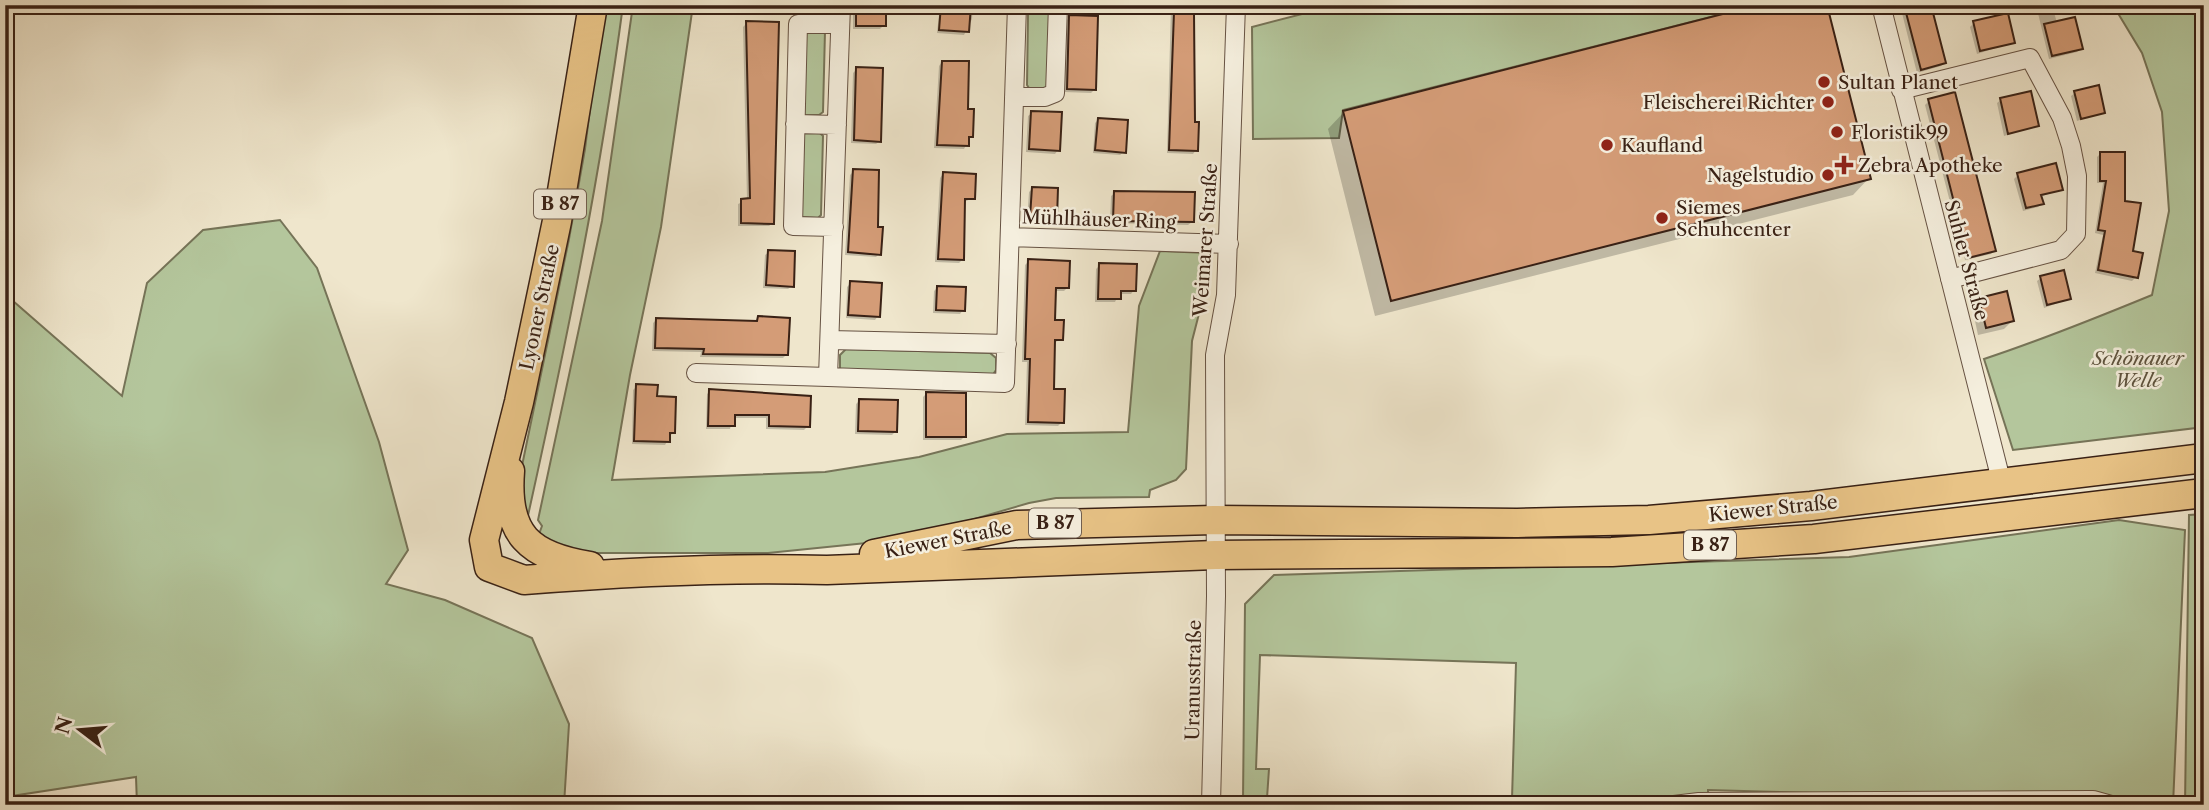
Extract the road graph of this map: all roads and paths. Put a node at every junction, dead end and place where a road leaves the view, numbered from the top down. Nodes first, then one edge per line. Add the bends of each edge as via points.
1 (593, 5) edge
2 (841, 5) edge
3 (1017, 5) edge
4 (1058, 5) edge
5 (1236, 5) edge
6 (1881, 5) edge
7 (840, 24) junction
8 (1901, 90) junction
9 (1014, 97) junction
10 (795, 124) junction
11 (837, 125) junction
12 (834, 227) junction
13 (1010, 237) junction
14 (1229, 244) junction
15 (1950, 279) junction
16 (830, 340) junction
17 (1007, 344) junction
18 (696, 373) dead end
19 (828, 377) junction
20 (519, 402) junction
21 (2204, 458) edge
22 (2003, 484) junction
23 (2204, 493) edge
24 (1214, 520) junction
25 (1215, 555) junction
26 (767, 568) junction
27 (626, 572) junction
28 (1210, 805) edge
29 (1674, 805) edge
30 (2111, 805) edge

1 - 20 main road, Lyoner Straße / B 87 via 557,221
2 - 7 street
3 - 9 street, Mühlhäuser Ring
4 - 9 street via 1055,93
5 - 14 street, Weimarer Straße
6 - 8 street, Suhler Straße
7 - 10 street via 798,24
7 - 11 street
8 - 15 street, Suhler Straße
8 - 15 street via 2030,58 2062,118 2071,146 2077,176 2076,234 2061,250
9 - 13 street, Mühlhäuser Ring
10 - 11 street
10 - 12 street via 793,226
11 - 12 street
12 - 16 street
13 - 14 street, Mühlhäuser Ring
13 - 17 street, Mühlhäuser Ring
14 - 24 street, Weimarer Straße via 1215,355
15 - 22 street, Suhler Straße
16 - 17 street
16 - 19 street
17 - 19 street, Mühlhäuser Ring via 1005,383
18 - 19 street, Mühlhäuser Ring
20 - 27 main road, Lyoner Straße / B 87 via 509,503 520,534 530,546 559,561
20 - 27 main road, Lyoner Straße / B 87 via 484,540 489,567 524,580
21 - 22 main road, Kiewer Straße / B 87
22 - 24 main road, Kiewer Straße / B 87 via 1649,520
23 - 25 main road, Kiewer Straße / B 87 via 1814,539 1612,552
24 - 25 street
24 - 26 main road, Kiewer Straße / B 87 via 1017,525 891,552
25 - 26 main road, Kiewer Straße / B 87 via 827,570
25 - 28 street, Uranusstraße
26 - 27 main road, Kiewer Straße / B 87
29 - 30 street via 2093,800

